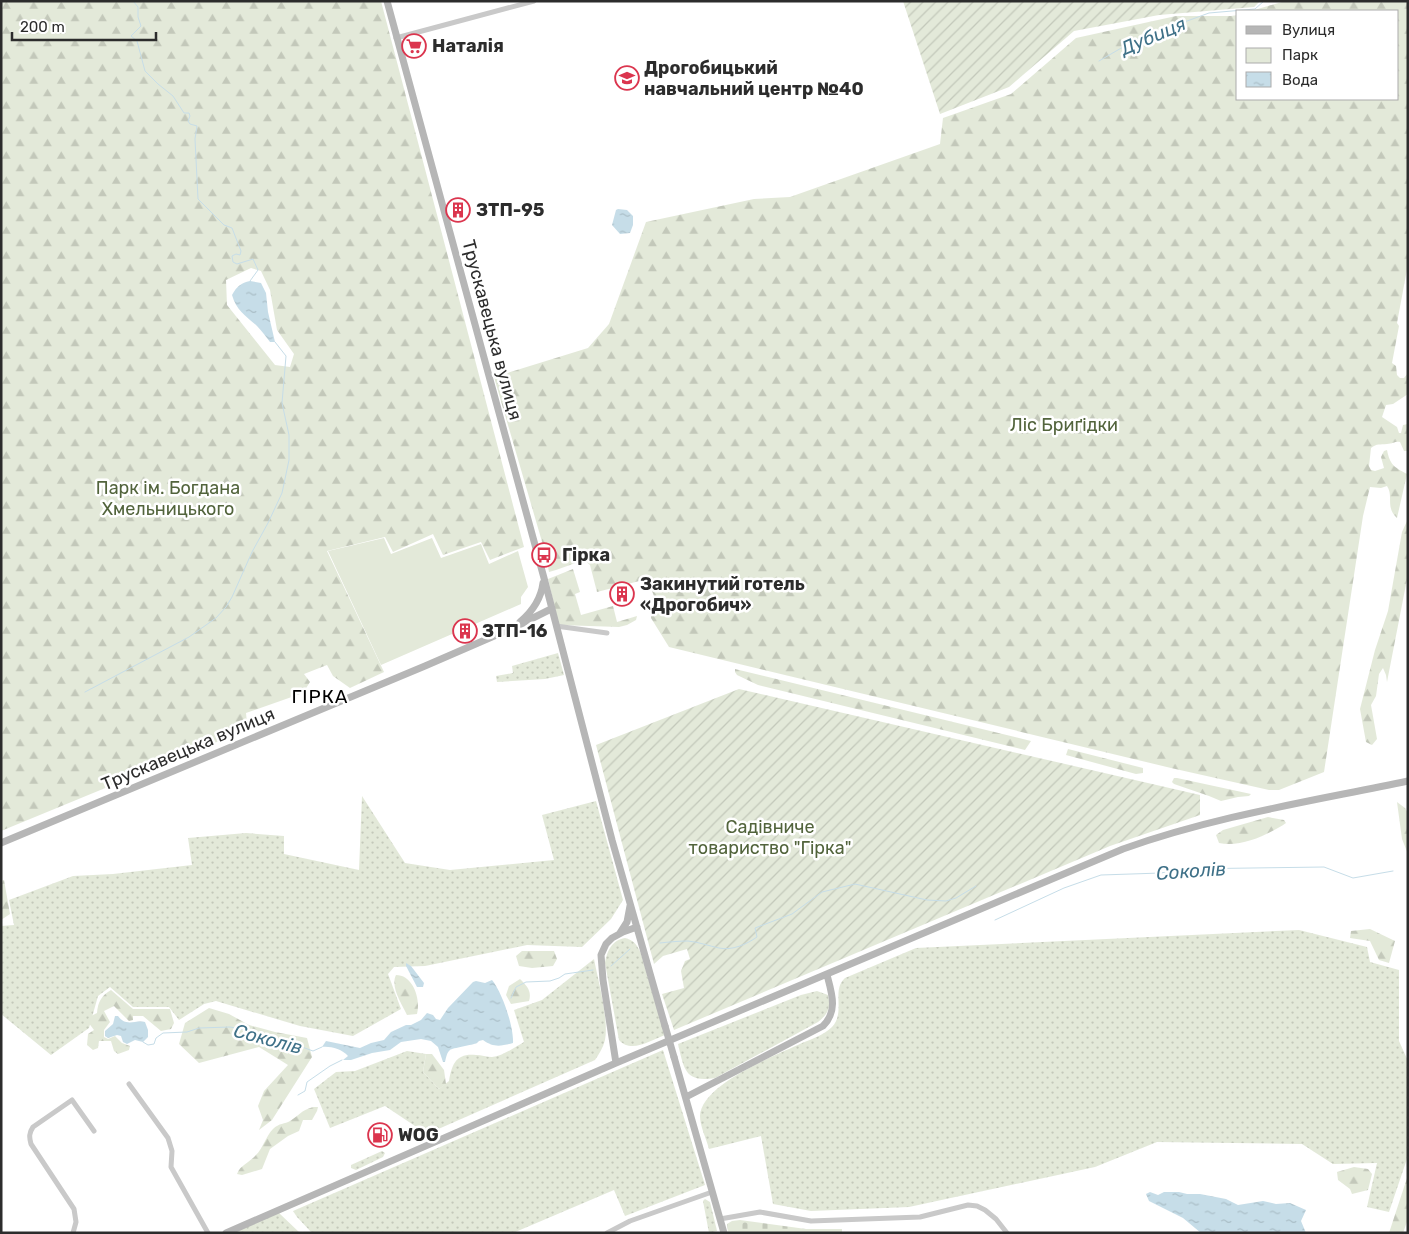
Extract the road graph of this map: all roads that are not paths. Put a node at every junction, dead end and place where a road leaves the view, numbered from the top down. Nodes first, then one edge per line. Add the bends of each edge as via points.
1 (387, 1) edge
2 (534, 1) edge
3 (396, 38) junction
4 (544, 578) junction
5 (552, 609) junction
6 (556, 626) junction
7 (515, 627) junction
8 (607, 633) dead end
9 (1408, 780) edge
10 (1, 843) edge
11 (630, 900) junction
12 (637, 927) junction
13 (620, 933) junction
14 (827, 975) junction
15 (616, 1063) junction
16 (129, 1084) dead end
17 (686, 1097) junction
18 (94, 1131) dead end
19 (712, 1192) junction
20 (720, 1219) junction
21 (73, 1233) edge
22 (208, 1233) edge
23 (226, 1233) edge
24 (607, 1233) edge
25 (724, 1233) edge
26 (1007, 1233) edge

1 - 3 main road, Трускавецька вулиця
2 - 3 street
3 - 4 main road, Трускавецька вулиця
4 - 5 main road, Трускавецька вулиця
4 - 7 main road via 537,603
5 - 6 main road, Трускавецька вулиця
5 - 7 main road, Трускавецька вулиця
6 - 8 street
6 - 11 main road, Трускавецька вулиця
7 - 10 main road, Трускавецька вулиця
9 - 14 main road via 1206,824 1146,841
11 - 12 main road, Трускавецька вулиця
11 - 13 main road via 627,922
12 - 13 main road
12 - 17 main road, Трускавецька вулиця, bridge
13 - 15 main road via 606,944 601,955
14 - 15 main road
14 - 17 main road via 834,1008 830,1019 822,1026
15 - 23 main road
16 - 22 street via 168,1138 174,1173
17 - 19 main road, Трускавецька вулиця
18 - 21 street via 72,1100 30,1131 30,1139 71,1203 76,1218
19 - 20 main road, Трускавецька вулиця
19 - 24 street via 630,1221
20 - 25 main road, Трускавецька вулиця
20 - 26 street via 760,1212 811,1222 920,1217 968,1205 985,1210

